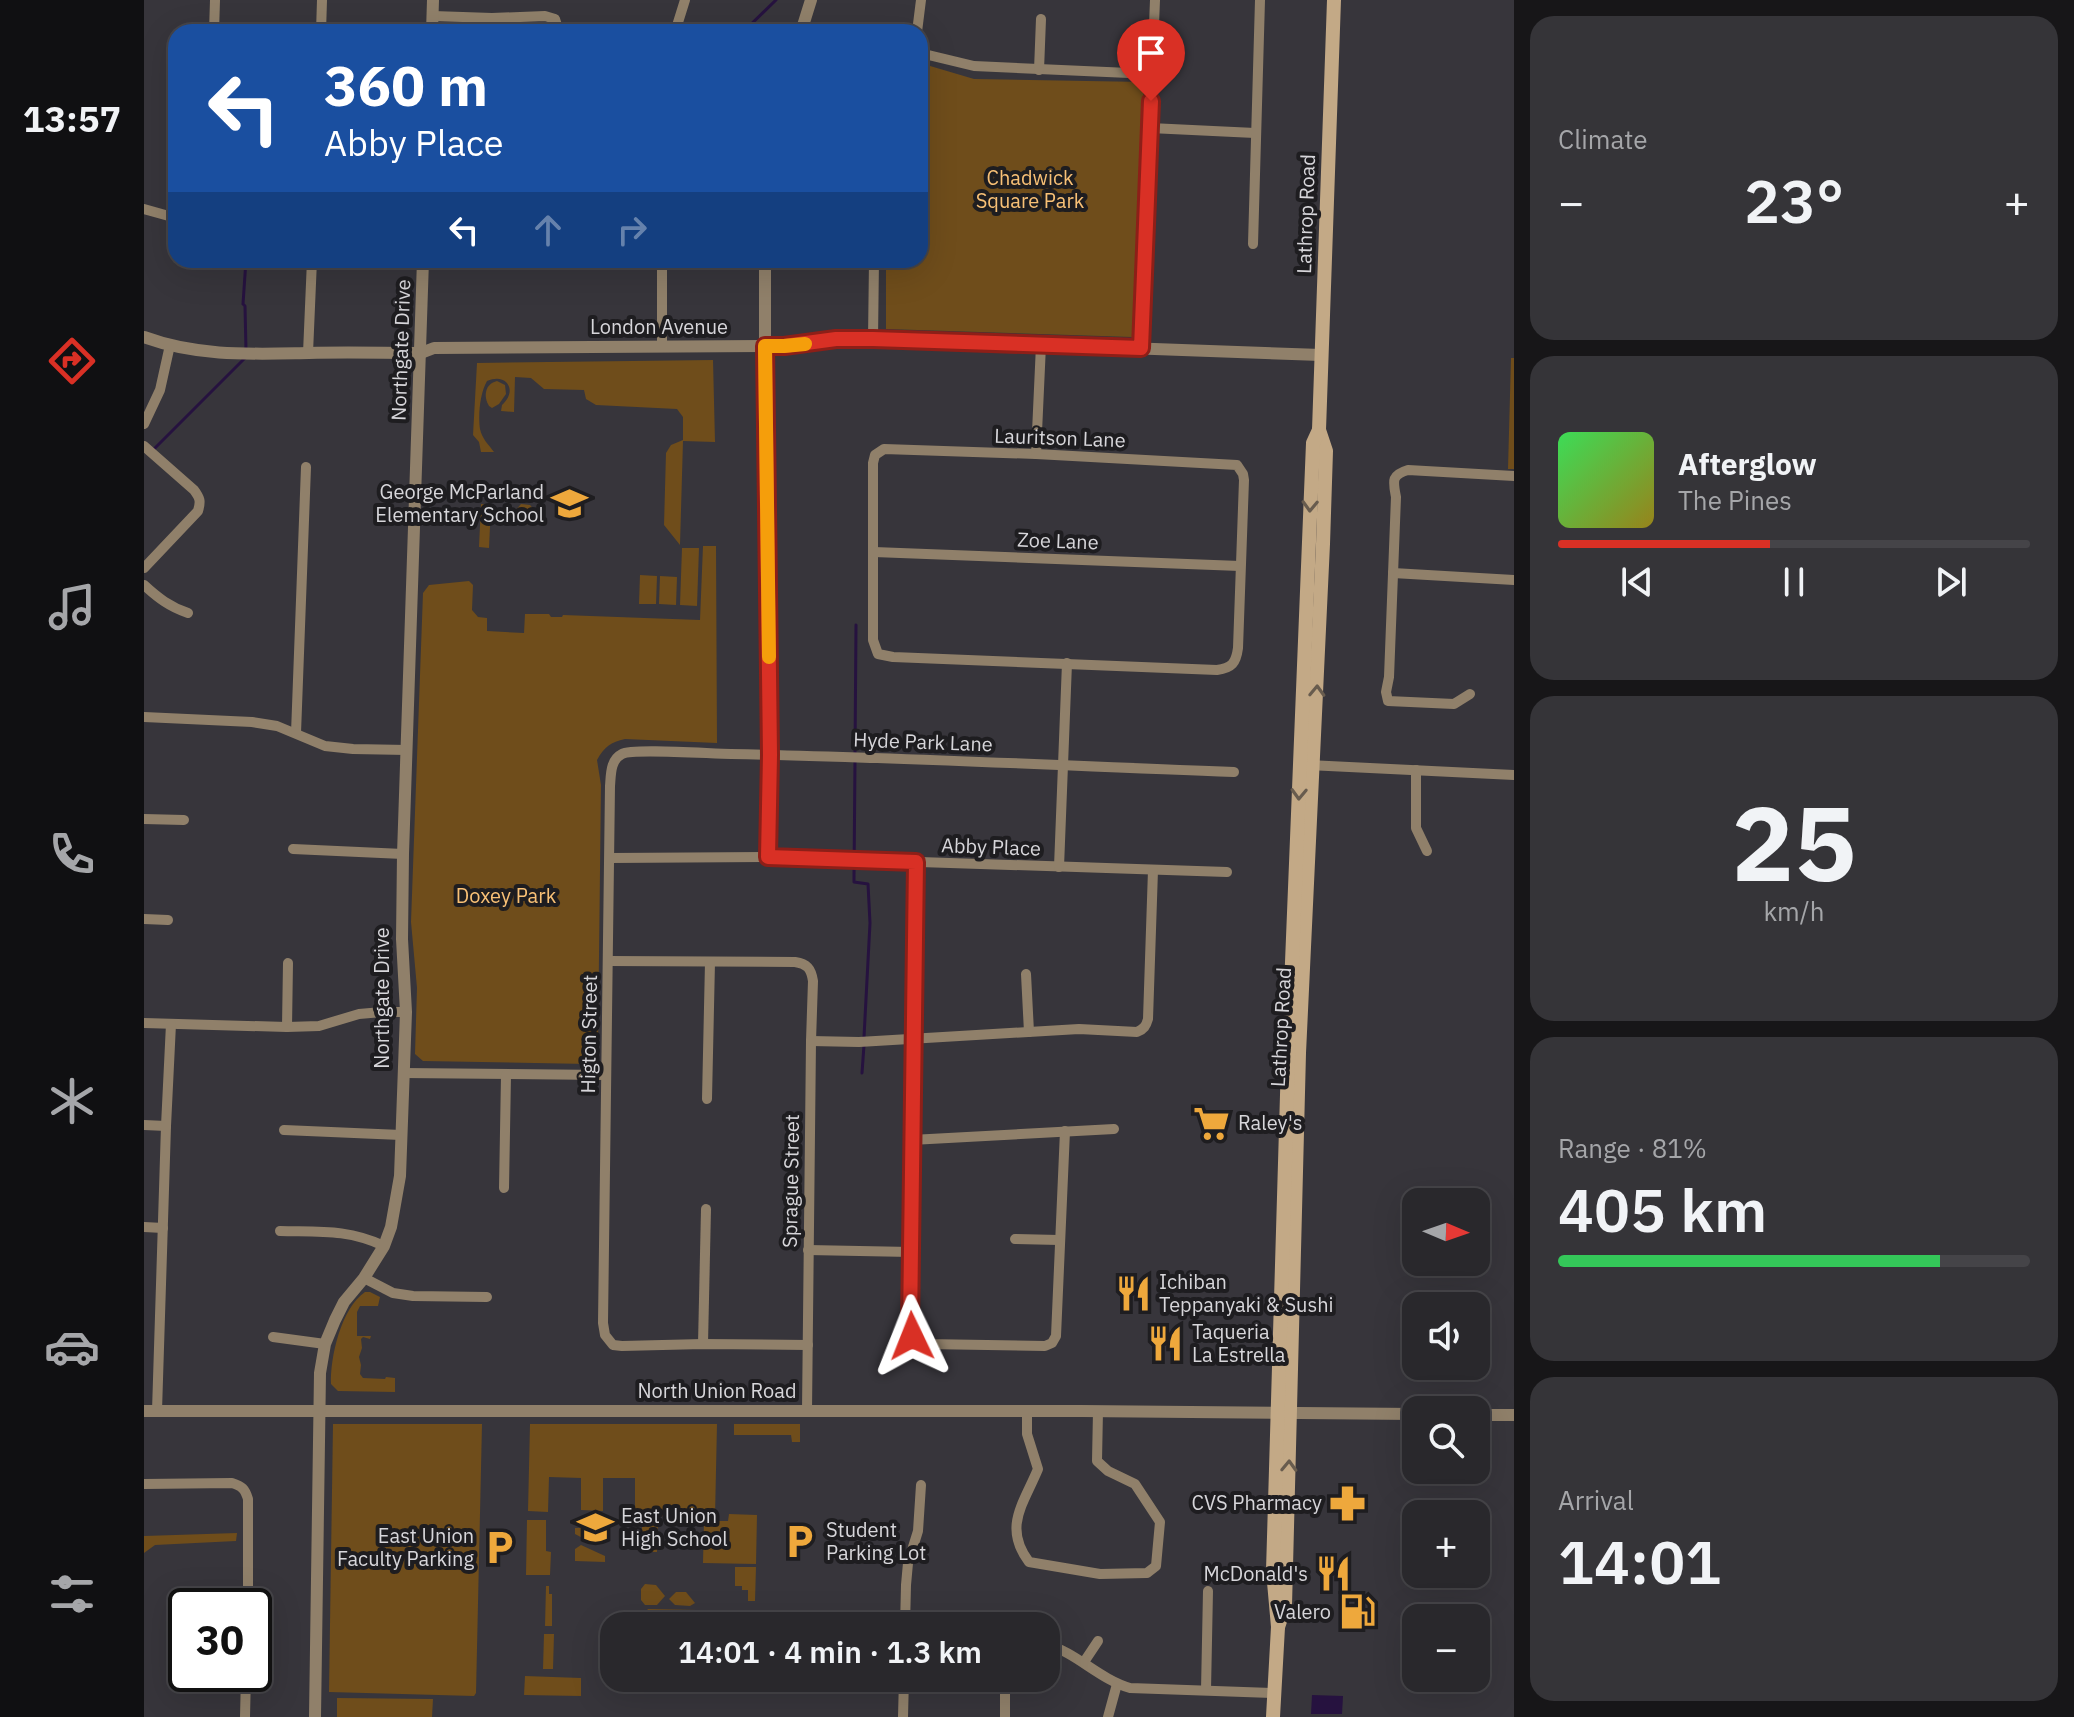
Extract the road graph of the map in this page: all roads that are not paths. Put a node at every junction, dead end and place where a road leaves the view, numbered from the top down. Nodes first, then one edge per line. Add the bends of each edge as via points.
1 (215, 0) edge
2 (322, 0) edge
3 (433, 0) edge
4 (685, 0) edge
5 (811, 0) edge
6 (921, 0) edge
7 (1155, 0) edge
8 (1260, 0) edge
9 (1334, 0) edge
10 (433, 16) junction
11 (1041, 19) dead end
12 (214, 24) edge
13 (321, 24) edge
14 (432, 24) edge
15 (556, 24) edge
16 (678, 24) edge
17 (804, 24) edge
18 (918, 24) edge
19 (928, 55) edge
20 (1039, 70) junction
21 (1152, 74) junction
22 (1150, 128) junction
23 (1255, 133) junction
24 (144, 209) edge
25 (168, 216) edge
26 (1253, 244) dead end
27 (312, 268) edge
28 (423, 268) edge
29 (662, 268) edge
30 (765, 268) edge
31 (874, 268) edge
32 (144, 337) edge
33 (873, 339) junction
34 (170, 345) junction
35 (1041, 345) junction
36 (765, 346) junction
37 (662, 347) junction
38 (1141, 348) junction
39 (308, 353) junction
40 (421, 353) junction
41 (1321, 355) junction
42 (144, 424) edge
43 (144, 446) edge
44 (1036, 454) junction
45 (306, 467) dead end
46 (1514, 476) edge
47 (874, 552) junction
48 (1240, 566) junction
49 (144, 568) edge
50 (1393, 573) junction
51 (1514, 580) edge
52 (144, 585) edge
53 (188, 613) dead end
54 (1067, 663) junction
55 (1470, 694) dead end
56 (144, 717) edge
57 (296, 733) junction
58 (407, 750) junction
59 (770, 755) junction
60 (615, 760) joint
61 (1307, 765) junction
62 (1063, 766) junction
63 (1416, 770) junction
64 (1234, 772) dead end
65 (1514, 775) edge
66 (144, 819) edge
67 (184, 820) dead end
68 (293, 849) dead end
69 (1427, 851) dead end
70 (403, 854) junction
71 (768, 857) junction
72 (610, 858) junction
73 (916, 862) junction
74 (1059, 867) junction
75 (1153, 870) junction
76 (1227, 872) dead end
77 (144, 919) edge
78 (168, 920) dead end
79 (608, 961) junction
80 (710, 962) junction
81 (288, 963) dead end
82 (1026, 974) dead end
83 (406, 1012) junction
84 (144, 1023) edge
85 (171, 1024) junction
86 (287, 1027) junction
87 (1029, 1032) junction
88 (914, 1039) junction
89 (811, 1041) junction
90 (403, 1073) junction
91 (506, 1075) junction
92 (606, 1075) junction
93 (707, 1099) dead end
94 (144, 1125) edge
95 (166, 1126) junction
96 (1114, 1129) dead end
97 (284, 1130) dead end
98 (1065, 1131) junction
99 (401, 1135) junction
100 (911, 1140) junction
101 (504, 1188) dead end
102 (706, 1209) dead end
103 (144, 1227) edge
104 (163, 1228) junction
105 (280, 1231) dead end
106 (1015, 1239) dead end
107 (1059, 1240) junction
108 (384, 1246) junction
109 (808, 1250) junction
110 (911, 1252) junction
111 (364, 1278) junction
112 (487, 1297) dead end
113 (273, 1337) dead end
114 (325, 1344) junction
115 (703, 1344) junction
116 (808, 1345) junction
117 (151, 1411) edge
118 (319, 1411) junction
119 (807, 1411) junction
120 (1027, 1411) junction
121 (1098, 1411) junction
122 (1284, 1413) junction
123 (1402, 1414) edge
124 (1490, 1415) edge
125 (1514, 1415) edge
126 (144, 1484) edge
127 (921, 1485) dead end
128 (248, 1588) edge
129 (1208, 1591) dead end
130 (905, 1612) edge
131 (1098, 1641) dead end
132 (1060, 1649) edge
133 (1084, 1662) junction
134 (1117, 1684) junction
135 (1206, 1690) junction
136 (246, 1692) edge
137 (904, 1692) edge
138 (1005, 1692) edge
139 (1274, 1693) junction
140 (245, 1717) edge
141 (315, 1717) edge
142 (903, 1717) edge
143 (1005, 1717) edge
144 (1108, 1717) edge
145 (1273, 1717) edge

1 - 12 street
2 - 13 street
3 - 10 street
4 - 16 street
5 - 17 street
6 - 18 street
7 - 21 street
8 - 23 street
9 - 41 main road, Lathrop Road
10 - 14 street
10 - 15 street via 552,17
11 - 20 street
19 - 20 street via 974,66
20 - 21 street
21 - 22 street
22 - 23 street
22 - 38 street
23 - 26 street
24 - 25 street
27 - 39 street
28 - 40 street, Northgate Drive
29 - 37 street
30 - 36 street
31 - 33 street
32 - 34 street, London Avenue
33 - 35 street, London Avenue
33 - 36 street, London Avenue
34 - 39 street, London Avenue via 208,352
34 - 42 street via 160,390
35 - 38 street, London Avenue
35 - 44 street
36 - 37 street, London Avenue
36 - 59 street
37 - 40 street, London Avenue via 434,348
38 - 41 street, London Avenue
39 - 40 street, London Avenue
40 - 58 street, Northgate Drive
41 - 61 main road, Lathrop Road via 1319,430 1313,443
43 - 49 street via 200,498 198,511
44 - 47 street, Lauritson Lane via 884,449 873,463
44 - 48 street, Lauritson Lane via 1237,465 1244,480
45 - 57 street
46 - 50 street via 1408,470 1397,474
47 - 48 street, Zoe Lane
47 - 54 street via 873,640 878,654
48 - 54 street via 1237,659 1228,668
50 - 51 street
50 - 55 street via 1388,701 1454,704
52 - 53 street
54 - 62 street
56 - 57 street via 252,722
57 - 58 street via 325,746
58 - 70 street, Northgate Drive
59 - 60 street, Hyde Park Lane via 627,753
59 - 62 street, Hyde Park Lane
59 - 71 street
60 - 72 street, Higton Street
61 - 63 street
61 - 122 main road, Lathrop Road
62 - 64 street, Hyde Park Lane
62 - 74 street
63 - 65 street
63 - 69 street via 1416,828
66 - 67 street
68 - 70 street
70 - 83 street, Northgate Drive
71 - 72 street, Abby Place
71 - 73 street, Abby Place
72 - 79 street, Higton Street
73 - 74 street, Abby Place
73 - 88 street
74 - 75 street, Abby Place
75 - 76 street, Abby Place
75 - 87 street via 1146,1026 1137,1032
77 - 78 street
79 - 80 street
79 - 92 street, Higton Street
80 - 89 street, Sprague Street via 807,965 813,981
80 - 93 street
81 - 86 street
82 - 87 street
83 - 86 street
83 - 90 street, Northgate Drive
84 - 85 street
85 - 86 street
85 - 95 street
87 - 88 street
88 - 89 street
88 - 100 street
89 - 109 street, Sprague Street
90 - 91 street
90 - 99 street, Northgate Drive
91 - 92 street
91 - 101 street
92 - 115 street, Higton Street via 605,1335 613,1345
94 - 95 street
95 - 104 street
96 - 98 street
97 - 99 street
98 - 100 street
98 - 107 street
99 - 108 street, Northgate Drive via 400,1176
100 - 110 street
102 - 115 street
103 - 104 street
104 - 117 street
105 - 108 street via 341,1233
106 - 107 street
107 - 110 street via 1056,1336 1045,1346 916,1342 910,1307
108 - 111 street, Northgate Drive
109 - 110 street
109 - 116 street, Sprague Street
111 - 112 street via 393,1293
111 - 114 street, Northgate Drive via 344,1302
113 - 114 street
114 - 118 street, Northgate Drive
115 - 116 street
116 - 119 street, Sprague Street
117 - 118 street, North Union Road
118 - 119 street, North Union Road
118 - 141 street, Northgate Drive
119 - 120 street, North Union Road
120 - 121 street, North Union Road
120 - 121 street via 1027,1434 1038,1469 1015,1522 1020,1551 1029,1562 1100,1574 1147,1573 1156,1566 1160,1522 1135,1484 1097,1461
121 - 122 street, North Union Road
122 - 123 street, North Union Road
122 - 139 main road, Lathrop Road via 1273,1571 1278,1627
124 - 125 street
126 - 128 street via 241,1486 248,1499
127 - 130 street
129 - 135 street
131 - 133 street
132 - 133 street
133 - 134 street
134 - 135 street
134 - 144 street
135 - 139 street
136 - 140 street
137 - 142 street
138 - 143 street
139 - 145 main road, Lathrop Road

